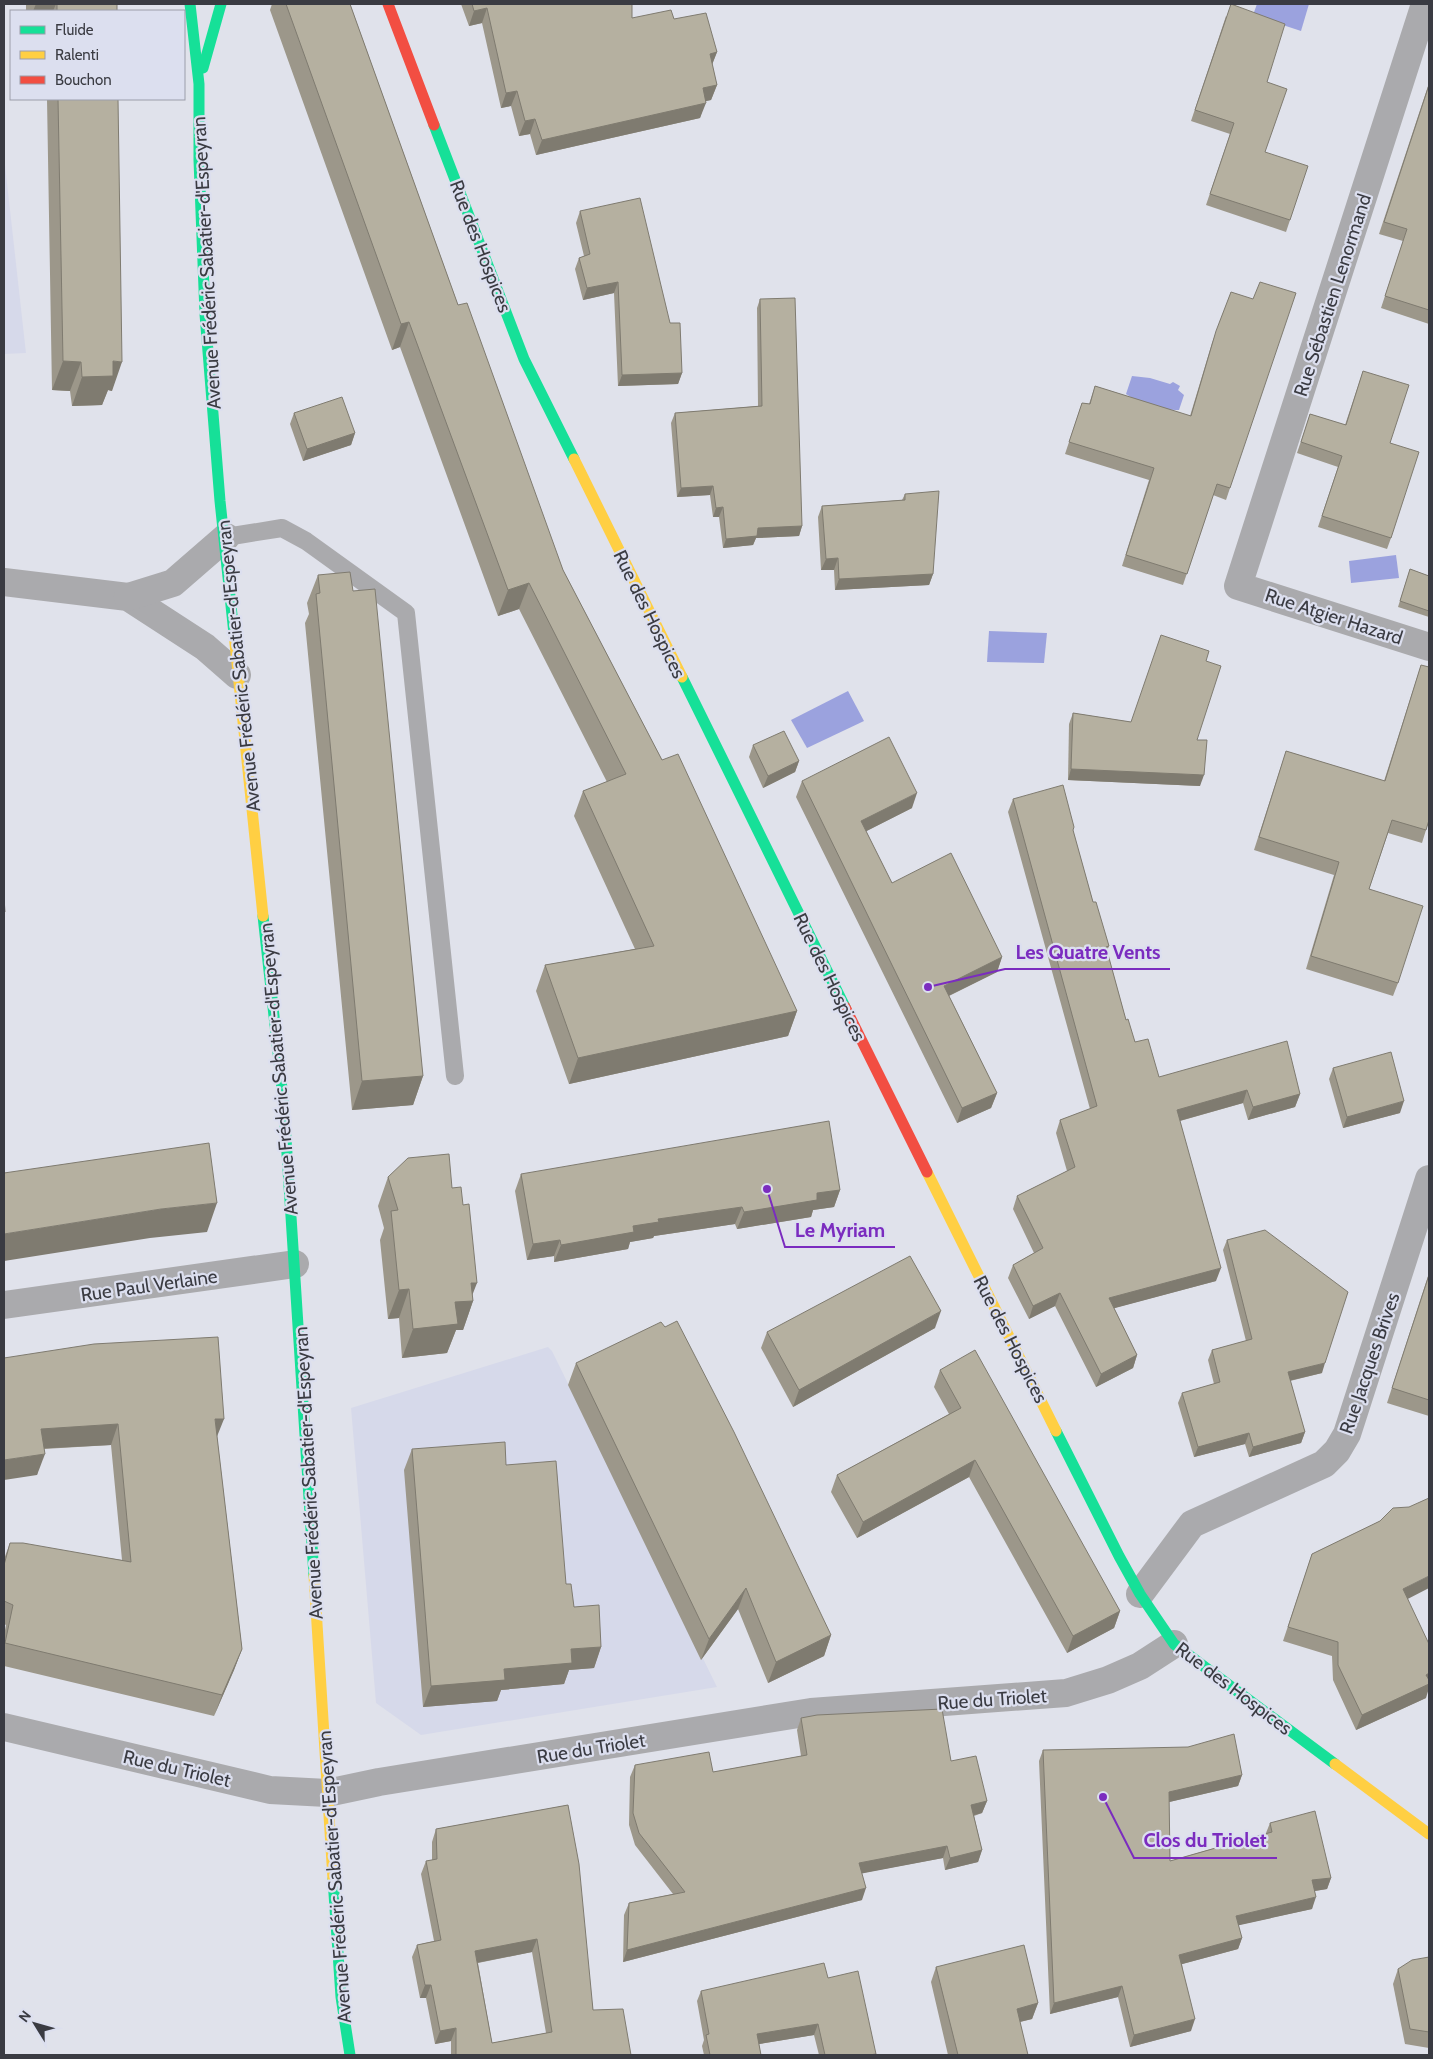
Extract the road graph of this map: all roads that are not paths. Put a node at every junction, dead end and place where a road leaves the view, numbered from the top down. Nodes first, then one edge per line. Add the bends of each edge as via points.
1 (190, 4) edge
2 (221, 4) edge
3 (388, 4) edge
4 (1425, 4) edge
5 (199, 84) junction
6 (226, 537) junction
7 (4, 582) edge
8 (1238, 586) joint
9 (128, 597) junction
10 (1429, 647) edge
11 (237, 674) junction
12 (455, 1076) dead end
13 (1429, 1179) edge
14 (295, 1264) junction
15 (4, 1305) edge
16 (1140, 1594) junction
17 (1174, 1644) junction
18 (4, 1727) edge
19 (327, 1793) junction
20 (1429, 1834) edge
21 (350, 2055) edge

1 - 5 main road, Avenue Frédéric Sabatier-d'Espeyran
2 - 5 main road, Avenue Frédéric Sabatier-d'Espeyran
3 - 16 main road, Rue des Hospices via 524,358 889,1096
4 - 8 street, Rue Sébastien Lenormand
5 - 6 main road, Avenue Frédéric Sabatier-d'Espeyran via 205,314 220,501
6 - 9 street via 173,583
6 - 11 main road, Avenue Frédéric Sabatier-d'Espeyran
6 - 12 lane via 282,528 306,541 406,613
7 - 9 street
8 - 10 street, Rue Atgier Hazard
9 - 11 street via 205,647
11 - 14 main road, Avenue Frédéric Sabatier-d'Espeyran via 284,1107
13 - 16 street, Rue Jacques Brives via 1347,1434 1336,1451 1324,1464 1192,1524
14 - 15 street, Rue Paul Verlaine
14 - 19 main road, Avenue Frédéric Sabatier-d'Espeyran
16 - 17 main road, Rue des Hospices
17 - 19 street, Rue du Triolet via 1140,1666 1066,1693 812,1712
17 - 20 main road, Rue des Hospices
18 - 19 street, Rue du Triolet via 270,1790
19 - 21 main road, Avenue Frédéric Sabatier-d'Espeyran via 341,1997

